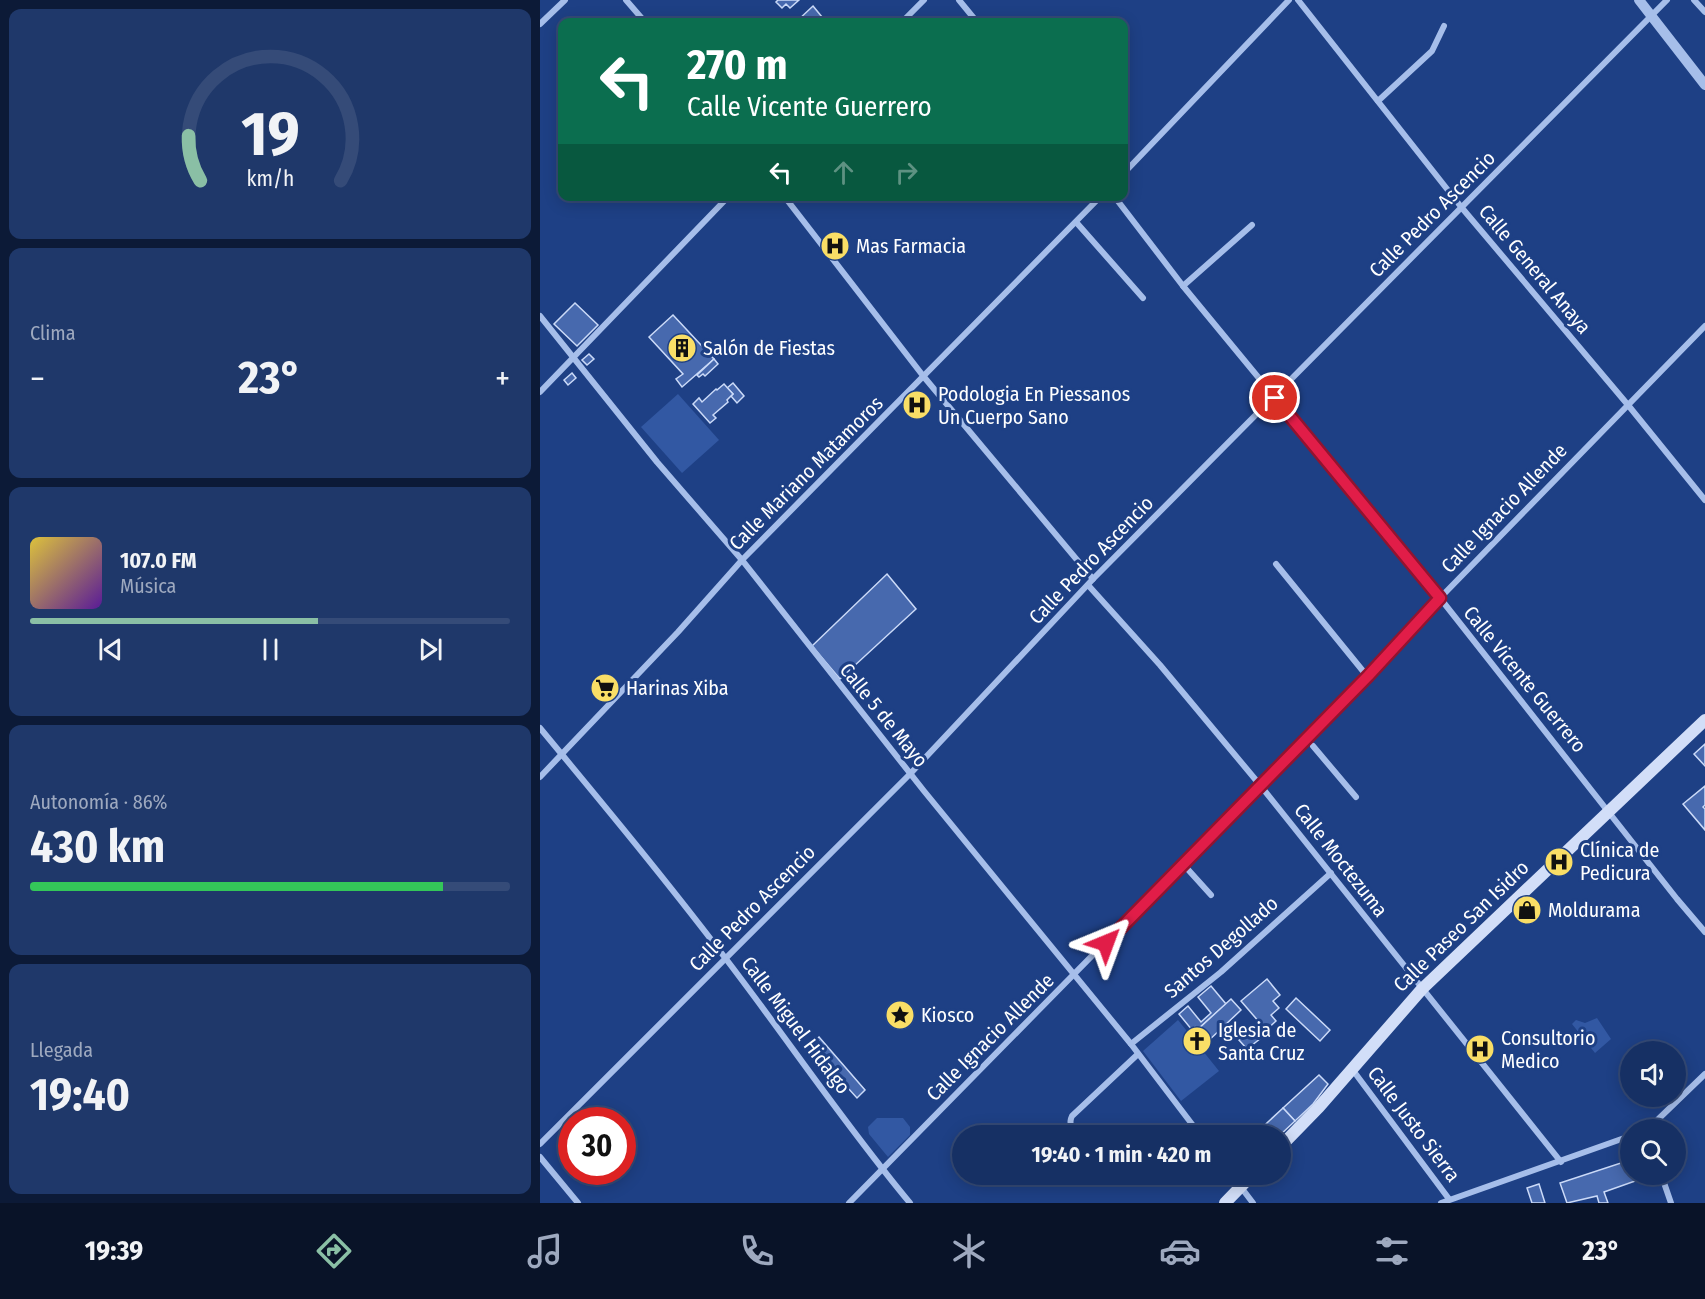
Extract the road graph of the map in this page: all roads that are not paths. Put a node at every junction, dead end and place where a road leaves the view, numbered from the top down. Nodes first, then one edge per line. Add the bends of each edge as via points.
1 (565, 0) edge
2 (626, 0) edge
3 (924, 0) edge
4 (960, 0) edge
5 (1289, 0) edge
6 (1298, 0) edge
7 (1640, 0) edge
8 (1667, 0) edge
9 (1694, 0) edge
10 (1705, 12) edge
11 (1652, 14) junction
12 (642, 18) edge
13 (906, 18) edge
14 (974, 18) edge
15 (540, 24) edge
16 (1444, 26) dead end
17 (1705, 85) edge
18 (1378, 101) junction
19 (1128, 169) edge
20 (724, 201) edge
21 (788, 201) edge
22 (1096, 201) edge
23 (1118, 201) edge
24 (1462, 208) junction
25 (1076, 222) junction
26 (1252, 225) dead end
27 (1183, 286) junction
28 (1143, 298) dead end
29 (540, 316) edge
30 (1705, 326) edge
31 (574, 357) junction
32 (924, 377) junction
33 (540, 392) edge
34 (1275, 398) junction
35 (1628, 405) junction
36 (1705, 500) edge
37 (742, 560) junction
38 (1276, 564) dead end
39 (1093, 579) junction
40 (1088, 585) junction
41 (1440, 598) junction
42 (1368, 676) junction
43 (1705, 720) edge
44 (540, 728) edge
45 (1313, 746) dead end
46 (562, 754) junction
47 (910, 774) junction
48 (540, 777) edge
49 (1260, 785) junction
50 (1356, 797) dead end
51 (1609, 811) junction
52 (1183, 864) junction
53 (1331, 873) junction
54 (1211, 895) dead end
55 (1705, 932) edge
56 (726, 959) junction
57 (1075, 974) junction
58 (1422, 989) junction
59 (1131, 1044) junction
60 (1138, 1054) junction
61 (1352, 1068) junction
62 (1705, 1074) edge
63 (1658, 1119) edge
64 (1070, 1125) edge
65 (1193, 1125) edge
66 (1291, 1136) edge
67 (1620, 1140) edge
68 (540, 1144) edge
69 (540, 1157) edge
70 (1561, 1162) junction
71 (882, 1169) junction
72 (1665, 1185) edge
73 (1241, 1187) joint
74 (1449, 1199) junction
75 (578, 1203) edge
76 (849, 1203) edge
77 (910, 1203) edge
78 (1225, 1203) edge
79 (1253, 1203) edge
80 (1441, 1203) edge
81 (1671, 1203) edge

1 - 15 street
2 - 12 street
3 - 13 street
4 - 14 street
5 - 19 street
6 - 18 street, Calle General Anaya
7 - 11 street
8 - 11 street, Calle Pedro Ascencio
9 - 10 street
11 - 17 street
11 - 24 street, Calle Pedro Ascencio
16 - 18 street via 1432,51
18 - 24 street, Calle General Anaya
20 - 31 street
21 - 32 street
22 - 25 street, Calle Mariano Matamoros
23 - 27 street, Calle Vicente Guerrero
24 - 34 street, Calle Pedro Ascencio
24 - 35 street, Calle General Anaya
25 - 28 street
25 - 32 street, Calle Mariano Matamoros
26 - 27 street
27 - 34 street, Calle Vicente Guerrero
29 - 31 street, Calle 5 de Mayo
30 - 35 street, Calle Ignacio Allende
31 - 33 street
31 - 37 street, Calle 5 de Mayo via 657,462
32 - 37 street, Calle Mariano Matamoros
32 - 39 street
34 - 39 street, Calle Pedro Ascencio
34 - 41 street, Calle Vicente Guerrero
35 - 36 street, Calle General Anaya
35 - 41 street, Calle Ignacio Allende
37 - 46 street, Calle Mariano Matamoros
37 - 47 street, Calle 5 de Mayo
38 - 42 street
39 - 40 street, Calle Pedro Ascencio
40 - 47 street, Calle Pedro Ascencio
40 - 49 street, Calle Moctezuma
41 - 42 street, Calle Ignacio Allende
41 - 51 street, Calle Vicente Guerrero
42 - 49 street, Calle Ignacio Allende
43 - 51 main road, Calle Paseo San Isidro
44 - 46 street, Calle Miguel Hidalgo
45 - 50 street
46 - 48 street, Calle Mariano Matamoros
46 - 56 street, Calle Miguel Hidalgo
47 - 56 street, Calle Pedro Ascencio
47 - 57 street, Calle 5 de Mayo
49 - 52 street, Calle Ignacio Allende
49 - 53 street, Calle Moctezuma
51 - 55 street, Calle Vicente Guerrero
51 - 58 main road, Calle Paseo San Isidro
52 - 54 street
52 - 57 street, Calle Ignacio Allende
53 - 58 street, Calle Moctezuma
53 - 59 street, Santos Degollado via 1221,972
56 - 68 street, Calle Pedro Ascencio
56 - 71 street, Calle Miguel Hidalgo
57 - 59 street, Calle 5 de Mayo
57 - 71 street, Calle Ignacio Allende
58 - 61 main road, Calle Paseo San Isidro
58 - 70 street, Calle Moctezuma
59 - 60 street, Calle 5 de Mayo
60 - 64 street via 1072,1116
60 - 65 street, Calle 5 de Mayo
61 - 66 main road, Calle Paseo San Isidro
61 - 74 street, Calle Justo Sierra
62 - 63 street
67 - 70 street
69 - 75 street
70 - 74 street
71 - 76 street, Calle Ignacio Allende
71 - 77 street, Calle Miguel Hidalgo
72 - 81 street
73 - 78 main road
73 - 79 street
74 - 80 street

